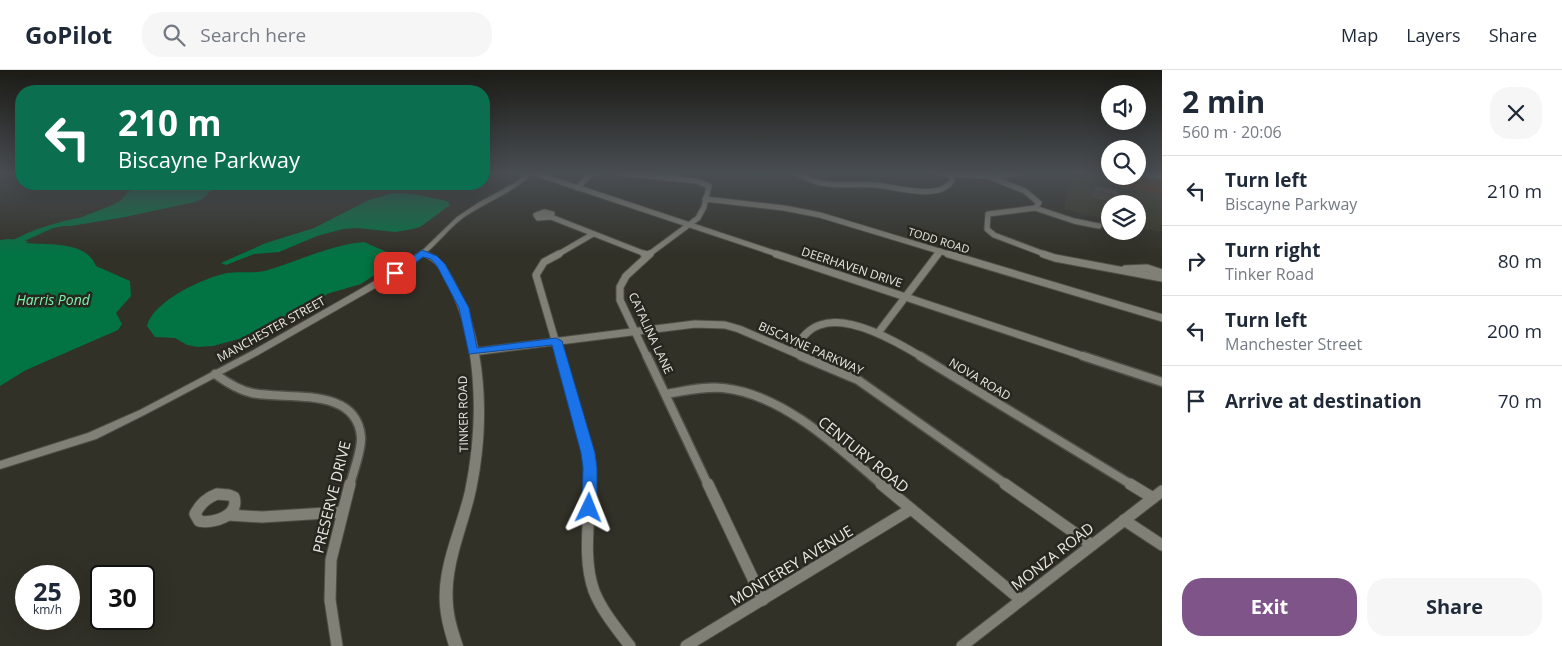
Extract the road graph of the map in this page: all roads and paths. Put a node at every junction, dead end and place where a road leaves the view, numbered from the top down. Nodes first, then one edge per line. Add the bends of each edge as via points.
1 (705, 199) edge
2 (489, 200) edge
3 (613, 200) edge
4 (712, 200) edge
5 (1032, 200) edge
6 (1035, 208) junction
7 (550, 217) dead end
8 (691, 226) junction
9 (1099, 226) dead end
10 (593, 234) junction
11 (940, 251) junction
12 (422, 253) junction
13 (648, 255) junction
14 (1110, 270) junction
15 (1162, 273) edge
16 (1162, 278) edge
17 (905, 297) junction
18 (1162, 318) edge
19 (636, 332) junction
20 (878, 334) junction
21 (556, 341) junction
22 (792, 351) junction
23 (472, 352) junction
24 (215, 374) junction
25 (1162, 382) edge
26 (666, 394) junction
27 (0, 465) edge
28 (1158, 495) edge
29 (911, 509) junction
30 (342, 512) junction
31 (228, 515) dead end
32 (1124, 520) junction
33 (1092, 545) junction
34 (1162, 545) edge
35 (763, 600) junction
36 (1021, 600) junction
37 (337, 646) edge
38 (456, 646) edge
39 (630, 646) edge
40 (686, 646) edge
41 (962, 646) edge

1 - 8 street, CATALINA LANE via 702,213
2 - 12 street, MANCHESTER STREET via 466,213
3 - 8 street, DEERHAVEN DRIVE
4 - 11 street, TODD ROAD via 808,212
5 - 6 street
6 - 9 street
6 - 14 street via 988,214 987,229 1000,238 1045,255
7 - 10 street
8 - 13 street, CATALINA LANE
8 - 17 street, DEERHAVEN DRIVE
10 - 13 street
10 - 21 street via 547,259 537,272
11 - 17 street
11 - 18 street, TODD ROAD
12 - 23 street, TINKER ROAD via 441,264 461,301
12 - 24 street, MANCHESTER STREET via 375,285
13 - 19 street, CATALINA LANE via 624,278 618,292
14 - 15 street via 1147,268
14 - 16 street
17 - 20 street
17 - 25 street, DEERHAVEN DRIVE
19 - 21 street, BISCAYNE PARKWAY
19 - 22 street, BISCAYNE PARKWAY via 695,324 725,325
19 - 26 street, CATALINA LANE
20 - 22 street, NOVA ROAD via 832,322 811,329
20 - 28 street, NOVA ROAD
21 - 23 street, BISCAYNE PARKWAY
21 - 39 street via 590,468 587,535 592,585 608,616
22 - 33 street, BISCAYNE PARKWAY via 858,380
23 - 38 street, TINKER ROAD via 478,408 477,448 470,493 446,587 445,609
24 - 27 street, MANCHESTER STREET via 92,436
24 - 30 street, PRESERVE DRIVE via 245,391 327,400 355,415 361,439
26 - 29 street, CENTURY ROAD via 731,389 765,400 810,428
26 - 35 street, CATALINA LANE
28 - 32 street, MONZA ROAD
29 - 35 street, MONTEREY AVENUE
29 - 36 street, CENTURY ROAD
30 - 31 street via 262,517
30 - 37 street, PRESERVE DRIVE via 332,550 330,580
32 - 33 street, MONZA ROAD
32 - 34 street
33 - 36 street, MONZA ROAD
35 - 40 street, MONTEREY AVENUE
36 - 41 street, MONZA ROAD

